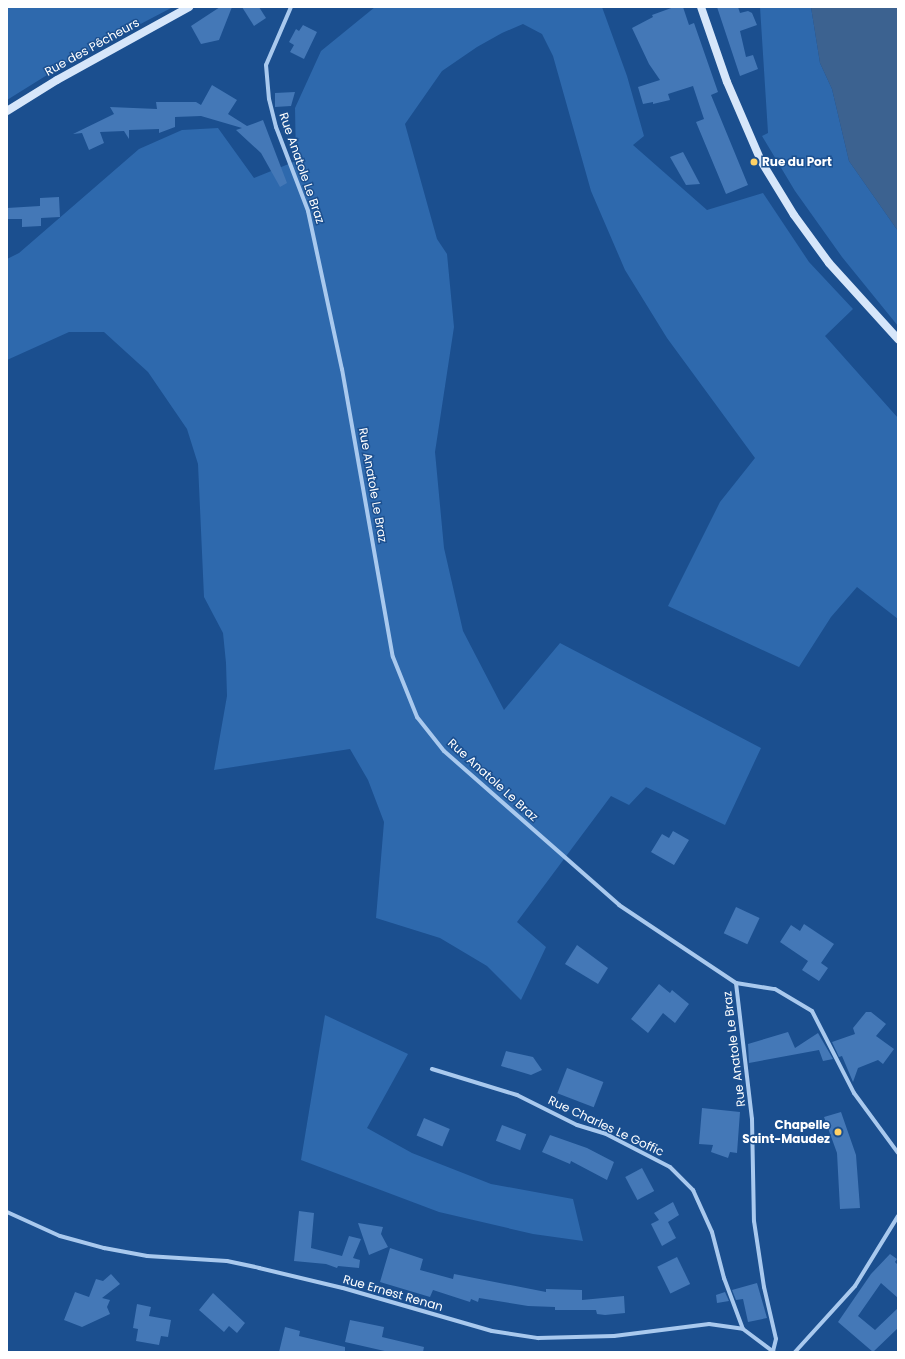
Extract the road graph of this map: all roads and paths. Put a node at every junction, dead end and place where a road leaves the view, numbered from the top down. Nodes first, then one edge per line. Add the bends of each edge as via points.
1 (190, 7) edge
2 (291, 7) edge
3 (701, 7) edge
4 (7, 111) edge
5 (898, 339) edge
6 (736, 982) junction
7 (432, 1069) dead end
8 (898, 1153) edge
9 (7, 1212) edge
10 (898, 1216) edge
11 (743, 1329) junction
12 (774, 1352) edge
13 (795, 1352) edge

1 - 4 street, Rue des Pêcheurs via 57,80
2 - 6 street, Rue Anatole Le Braz via 266,65 268,99 308,211 327,291 393,657 417,717 444,751 619,905
3 - 5 street via 726,82 761,161 794,215 829,262
6 - 8 street via 775,989 812,1011 854,1093
6 - 12 street, Rue Anatole Le Braz via 752,1119 754,1221 764,1287 776,1339
7 - 11 street, Rue Charles Le Goffic via 517,1095 577,1125 606,1134 670,1167 693,1190 712,1232 724,1278
9 - 11 street, Rue Ernest Renan via 60,1236 104,1248 147,1256 227,1262 258,1268 342,1288 492,1331 538,1338 614,1336 709,1324
10 - 13 street via 856,1286
11 - 12 street, Rue Ernest Renan

